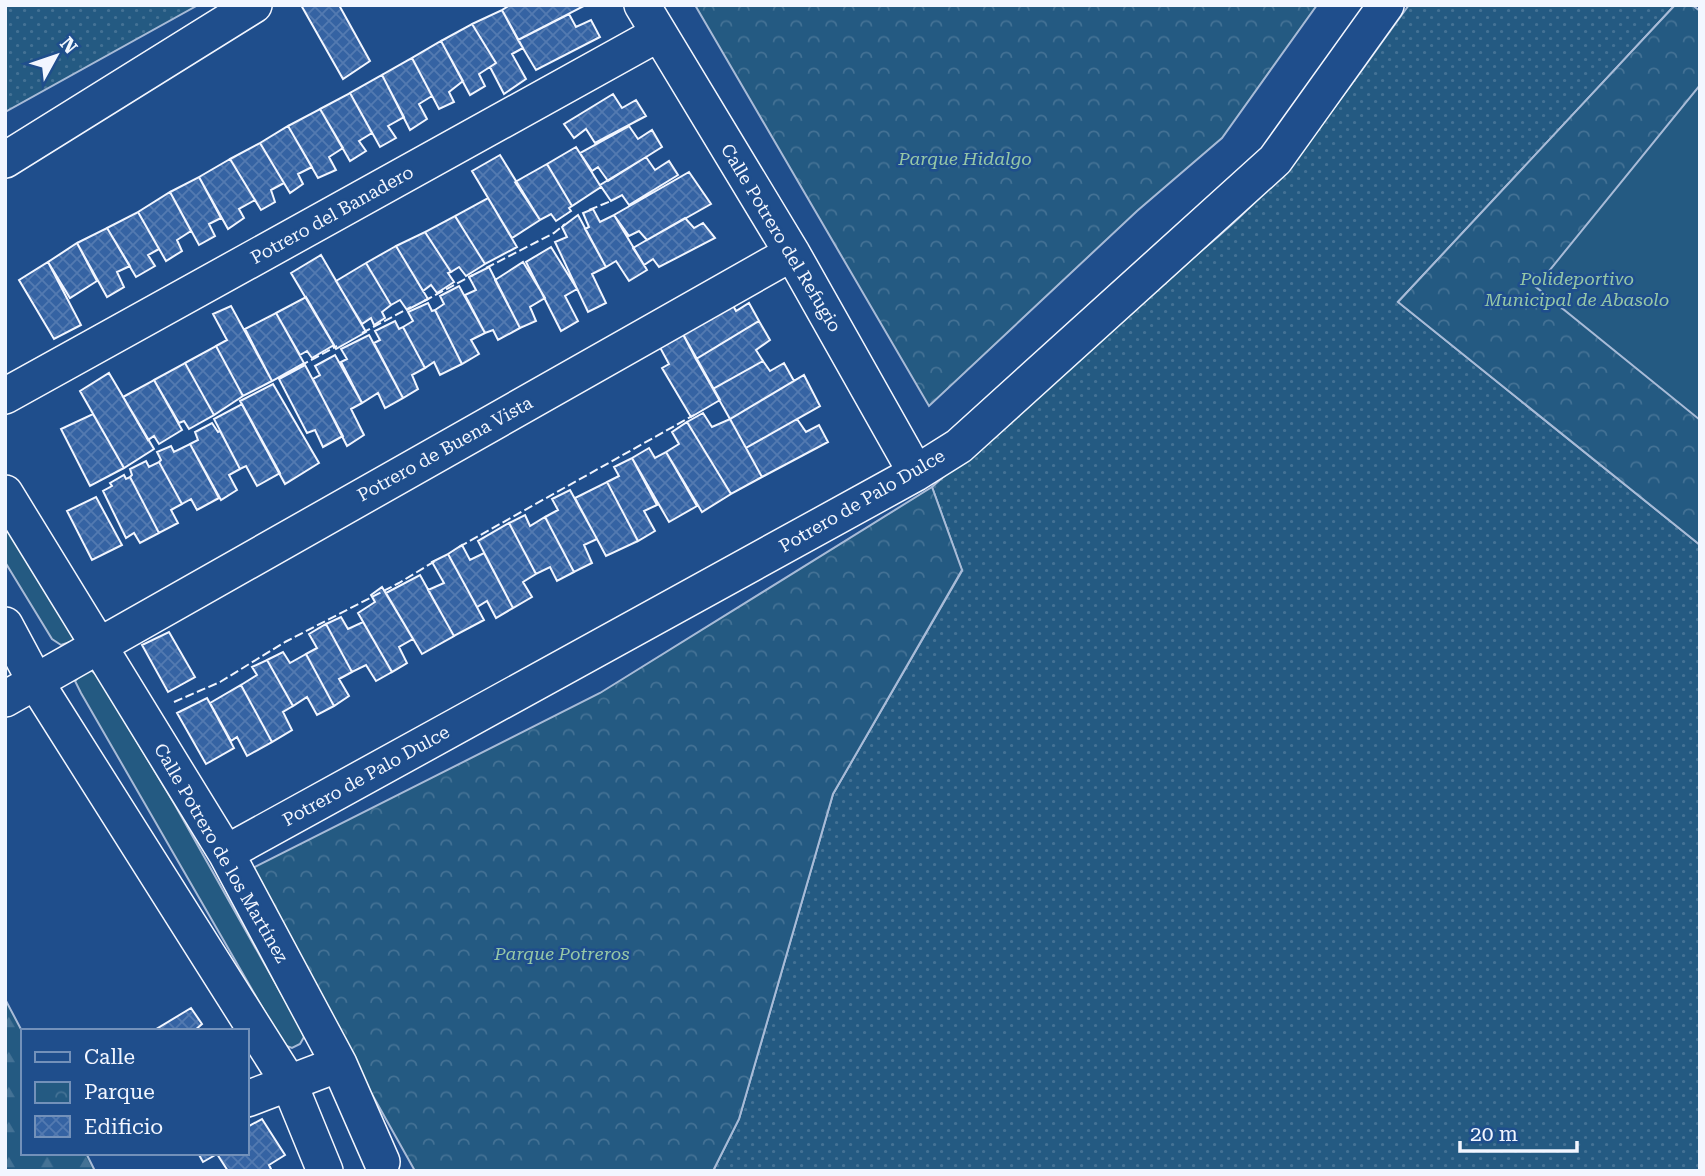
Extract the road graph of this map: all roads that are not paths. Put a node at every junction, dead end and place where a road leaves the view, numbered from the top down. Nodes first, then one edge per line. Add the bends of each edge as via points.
1 (254, 5) edge
2 (1386, 5) edge
3 (650, 19) edge
4 (5, 160) edge
5 (792, 253) junction
6 (5, 396) edge
7 (916, 473) junction
8 (5, 493) edge
9 (5, 625) edge
10 (98, 645) junction
11 (35, 681) junction
12 (5, 699) edge
13 (226, 853) junction
14 (339, 1064) junction
15 (289, 1083) junction
16 (248, 1099) edge
17 (382, 1162) dead end
18 (326, 1171) edge

1 - 4 street
2 - 7 street, Potrero de Palo Dulce via 1275,160 958,446
3 - 5 street, Calle Potrero del Refugio
3 - 6 street, Potrero del Banadero
5 - 7 street, Calle Potrero del Refugio
5 - 10 street, Potrero de Buena Vista
7 - 13 street, Potrero de Palo Dulce
8 - 10 street, Calle Potrero de los Martínez
9 - 11 street
10 - 11 street
10 - 13 street, Calle Potrero de los Martínez
11 - 12 street
11 - 15 street
13 - 14 street, Calle Potrero de los Martínez
14 - 15 street
14 - 17 street, Calle Potrero de los Martínez
15 - 16 street
15 - 18 street

